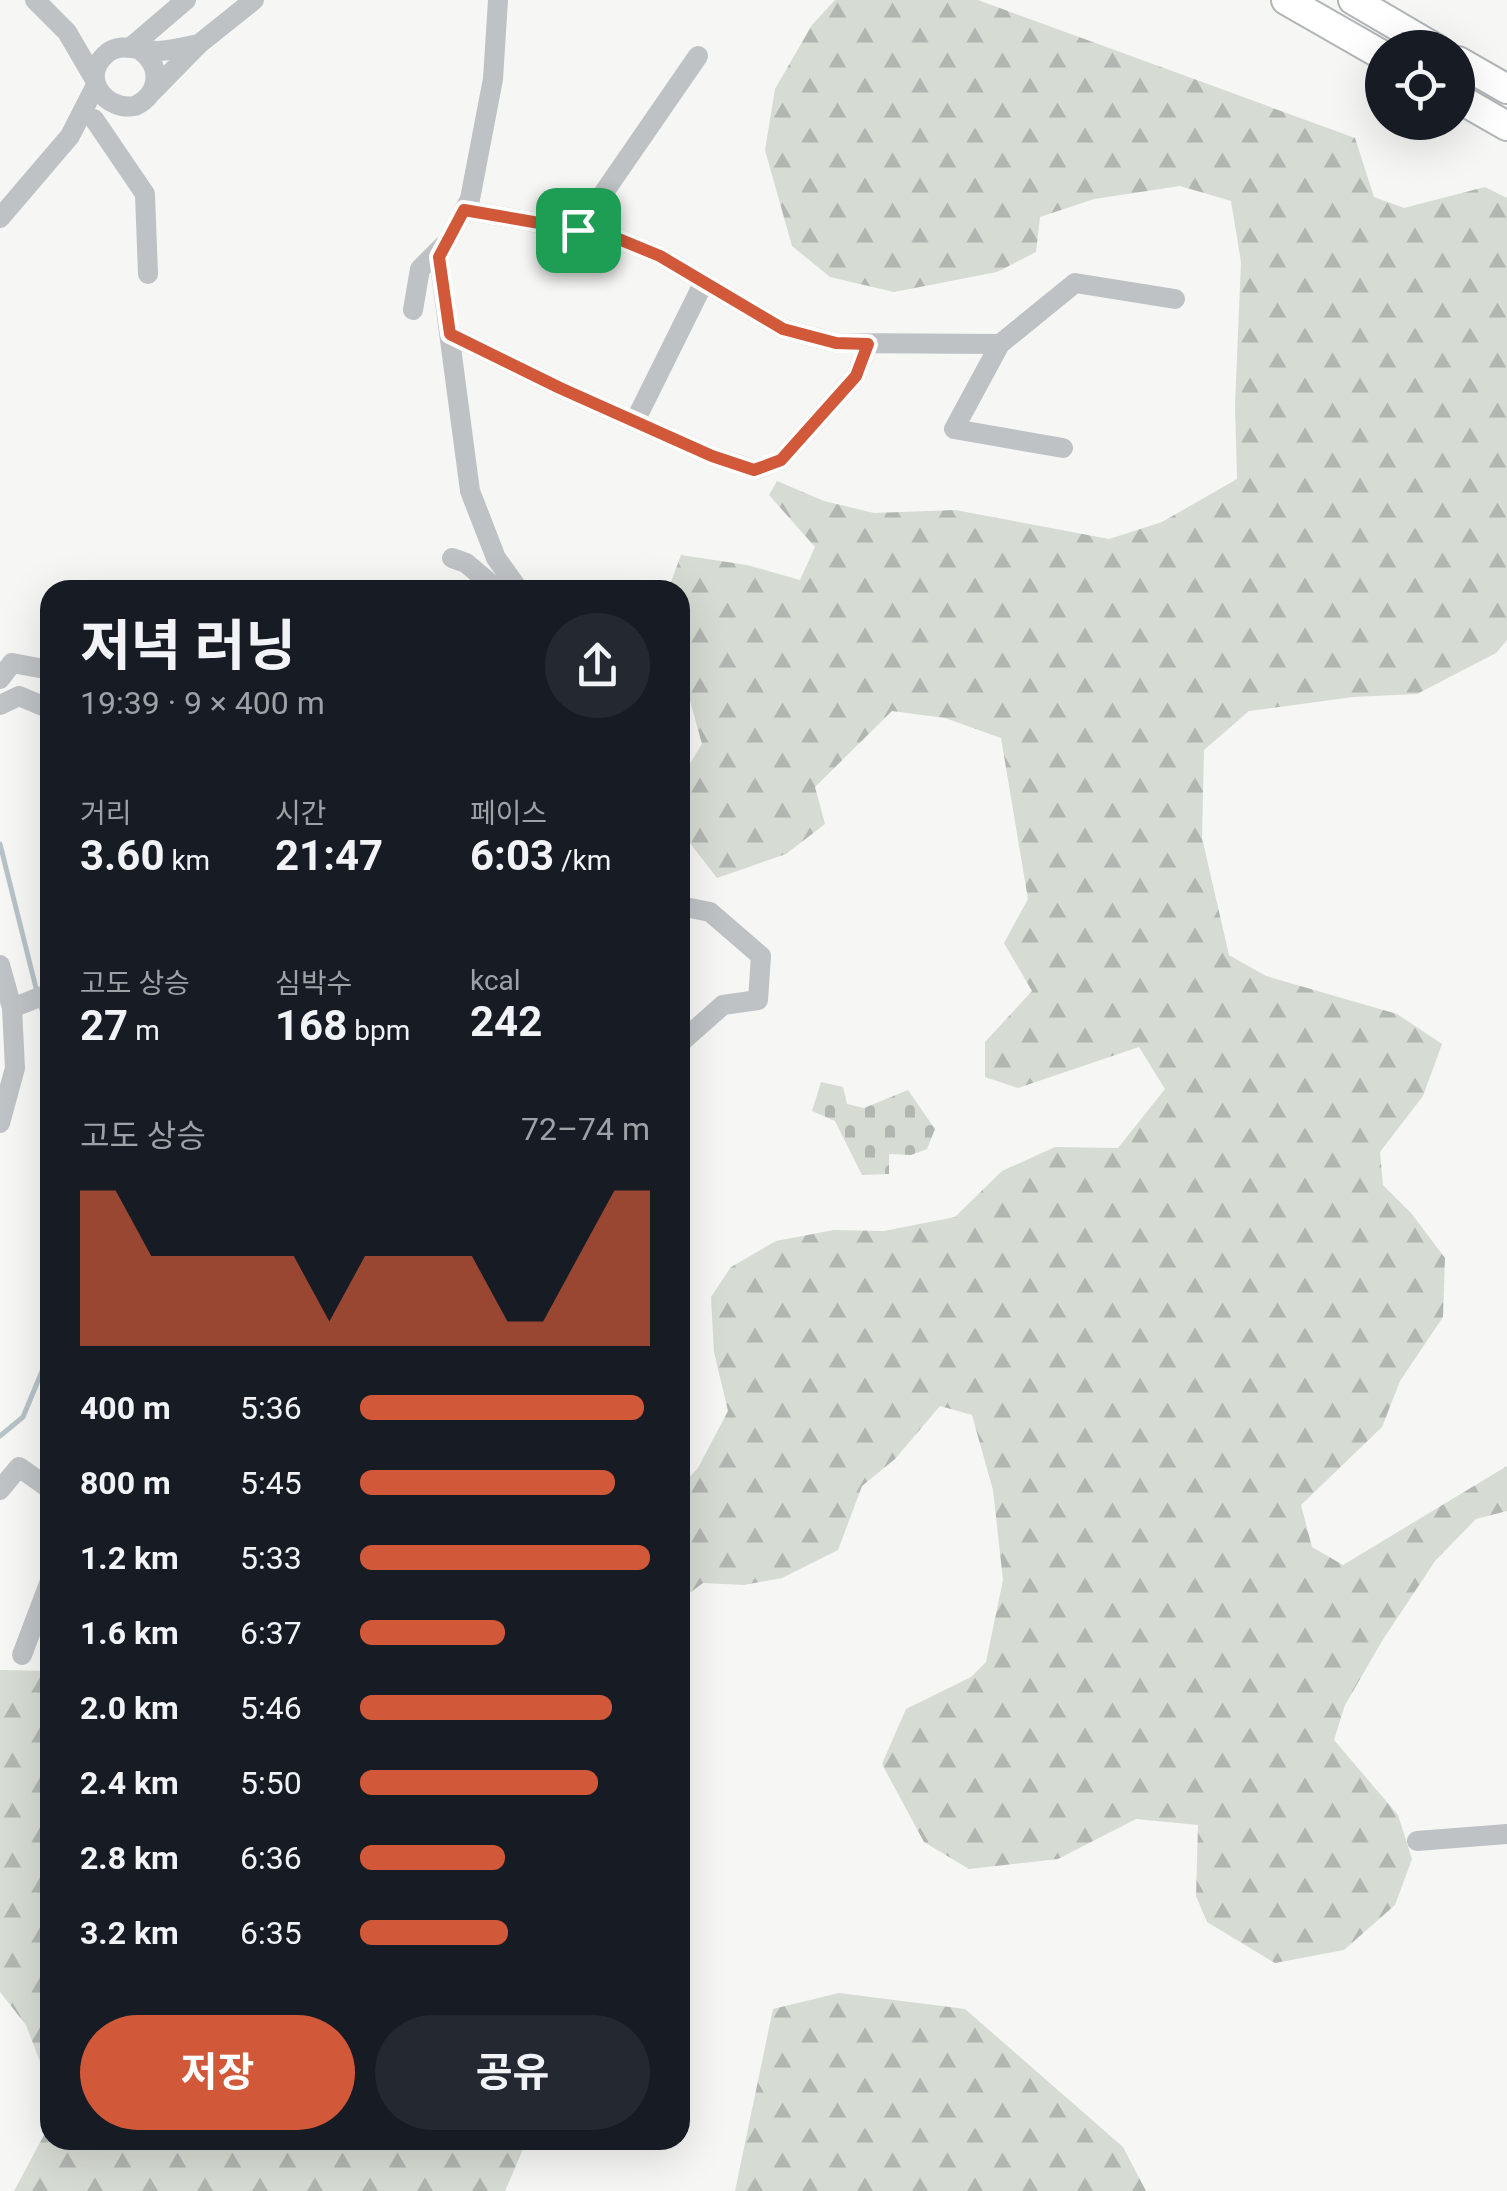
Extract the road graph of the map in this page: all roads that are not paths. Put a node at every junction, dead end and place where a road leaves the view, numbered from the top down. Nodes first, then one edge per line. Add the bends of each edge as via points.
1 (35, 0) edge
2 (186, 0) edge
3 (254, 0) edge
4 (498, 0) edge
5 (1286, 0) edge
6 (1353, 0) edge
7 (1404, 30) edge
8 (67, 32) junction
9 (199, 44) junction
10 (1365, 45) edge
11 (131, 48) junction
12 (698, 56) dead end
13 (1475, 67) edge
14 (1475, 70) edge
15 (1507, 81) edge
16 (96, 82) junction
17 (1507, 90) edge
18 (152, 93) junction
19 (120, 107) junction
20 (1475, 108) edge
21 (94, 120) junction
22 (1507, 126) edge
23 (70, 136) junction
24 (464, 210) junction
25 (0, 218) edge
26 (578, 230) junction
27 (448, 242) junction
28 (148, 274) dead end
29 (704, 282) junction
30 (1175, 299) dead end
31 (413, 310) dead end
32 (450, 334) junction
33 (868, 344) junction
34 (1000, 344) junction
35 (635, 421) junction
36 (1064, 448) dead end
37 (452, 558) dead end
38 (487, 580) edge
39 (511, 580) edge
40 (40, 668) edge
41 (0, 679) edge
42 (0, 705) edge
43 (40, 705) edge
44 (690, 908) edge
45 (0, 965) edge
46 (40, 997) edge
47 (19, 1005) junction
48 (690, 1034) edge
49 (0, 1123) edge
50 (40, 1483) edge
51 (0, 1490) edge
52 (40, 1607) edge
53 (22, 1655) dead end
54 (1507, 1834) edge
55 (1417, 1841) dead end

1 - 8 street
2 - 11 street
3 - 9 street
4 - 24 street via 494,78
5 - 10 highway
6 - 7 highway
8 - 11 street
8 - 16 street
9 - 11 street
9 - 18 street
11 - 16 street via 105,55
11 - 18 street via 148,56 156,74
12 - 26 street
13 - 15 highway
14 - 17 highway
16 - 19 street via 105,100
16 - 23 street
18 - 19 street via 142,103
19 - 21 street
20 - 22 highway
21 - 23 street
21 - 28 street via 145,194
23 - 25 street
24 - 26 street
24 - 27 street
26 - 29 street via 660,256
27 - 31 street via 420,268
27 - 32 street via 439,257
29 - 33 street via 783,329
29 - 35 street
30 - 34 street via 1075,283
32 - 35 street
32 - 39 street via 470,491
33 - 34 street
33 - 35 street via 856,376 781,460 754,470
34 - 36 street via 954,429
37 - 38 street
40 - 41 street via 12,663
42 - 43 street via 18,696
44 - 48 street via 710,912 761,956 758,1000 723,1006
45 - 47 street
46 - 47 street
47 - 49 street via 15,1068
50 - 51 street via 19,1468
52 - 53 street
54 - 55 street

